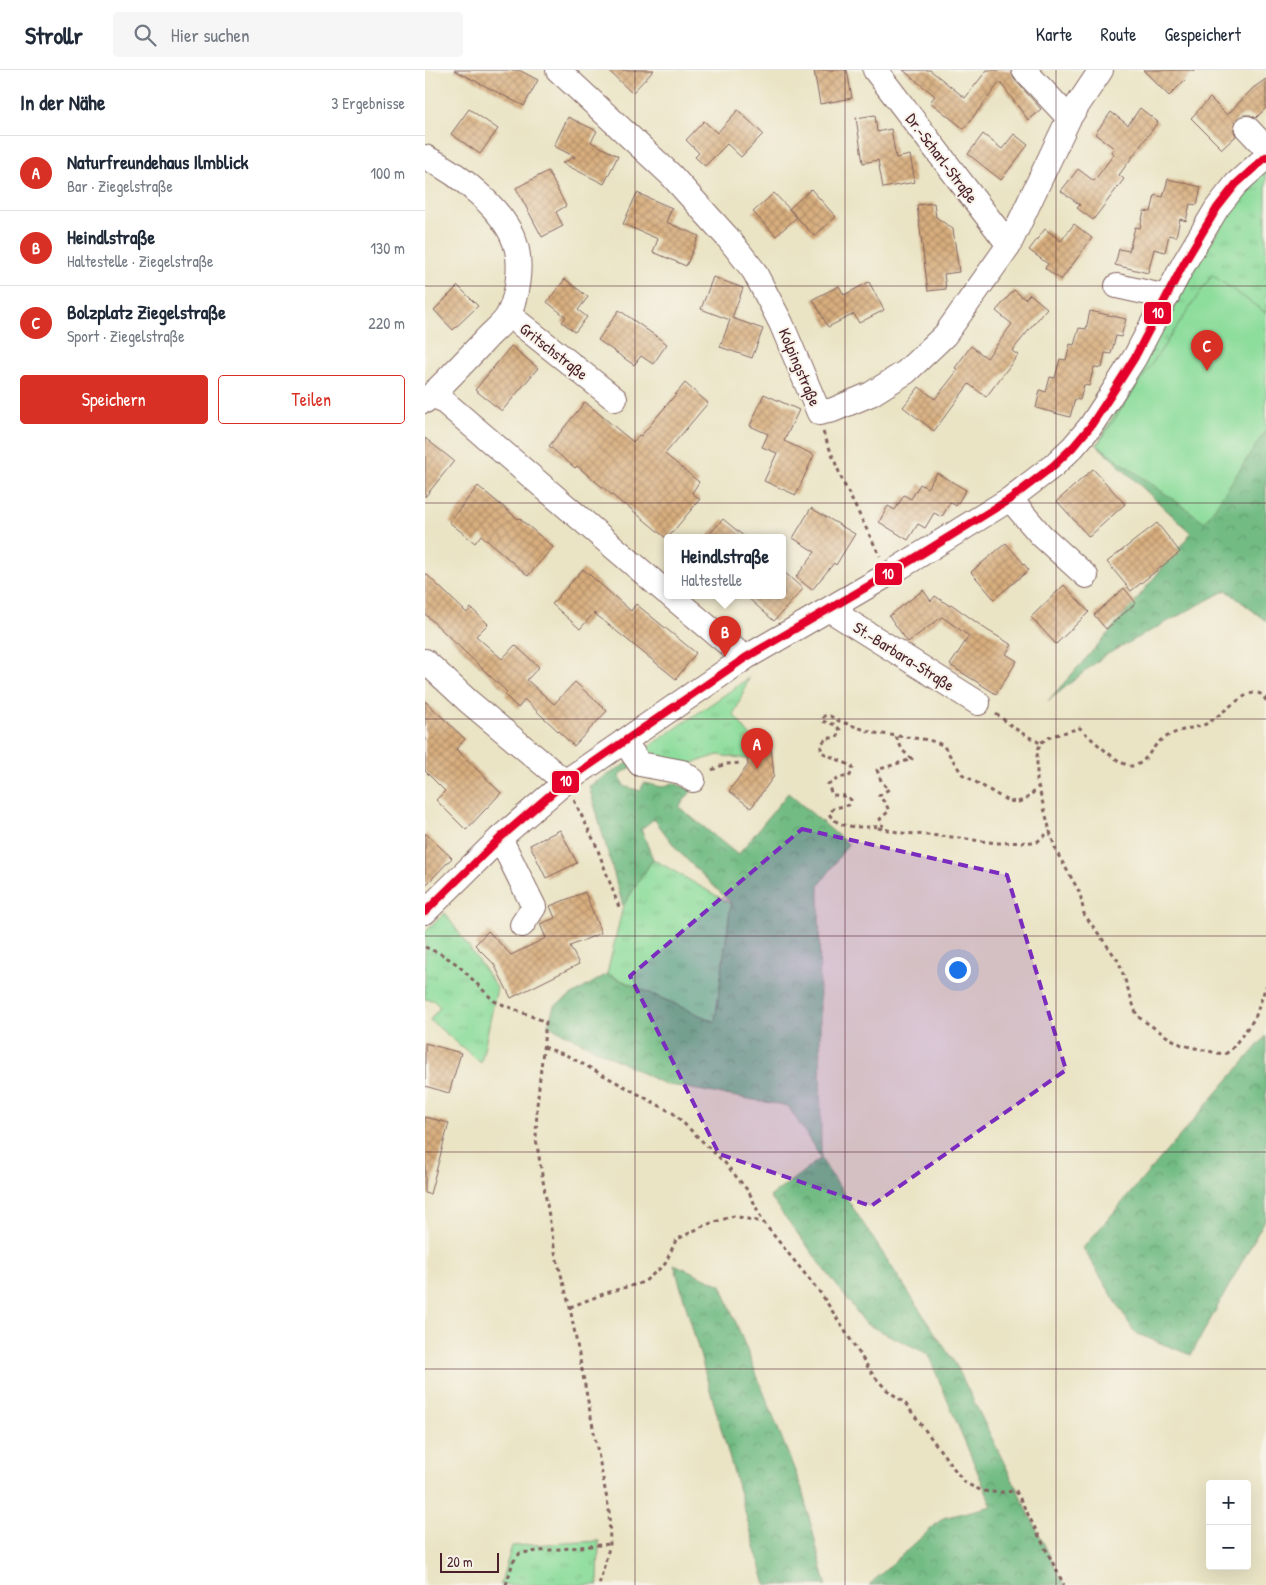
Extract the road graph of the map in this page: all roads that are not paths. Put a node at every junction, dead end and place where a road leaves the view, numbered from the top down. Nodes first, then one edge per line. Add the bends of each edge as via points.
1 (557, 70) edge
2 (875, 70) edge
3 (1024, 70) edge
4 (1101, 70) edge
5 (1069, 118) junction
6 (1247, 128) dead end
7 (1266, 148) edge
8 (425, 157) edge
9 (1266, 157) edge
10 (1009, 245) junction
11 (1117, 286) dead end
12 (1167, 297) junction
13 (509, 315) junction
14 (430, 397) edge
15 (615, 399) dead end
16 (1010, 499) junction
17 (1086, 576) dead end
18 (664, 591) edge
19 (675, 599) edge
20 (830, 610) junction
21 (745, 658) junction
22 (425, 661) edge
23 (978, 703) road end
24 (624, 741) junction
25 (693, 780) road end
26 (565, 782) junction
27 (500, 838) junction
28 (425, 912) edge
29 (521, 925) dead end

1 - 10 street, Kolpingstraße via 671,175 729,238 754,271 781,322 819,413 871,394 906,372 945,335
2 - 10 street, Dr.-Scharl-Straße
3 - 5 street
4 - 5 street, Kolpingstraße
5 - 10 street, Kolpingstraße
6 - 7 street
8 - 13 street, Gritschstraße via 472,188 511,235 517,250 518,268
9 - 12 street via 1236,184 1217,208
11 - 12 street
12 - 16 street via 1135,357 1090,428 1053,466
13 - 14 street
13 - 15 street, Gritschstraße
14 - 18 street
16 - 17 street via 1041,535
16 - 20 street
19 - 21 street
20 - 21 street
20 - 23 street, St.-Barbara-Straße
21 - 24 street
22 - 26 street
24 - 25 street via 640,764 682,772
24 - 26 street
26 - 27 street
27 - 28 street
27 - 29 street via 534,907

